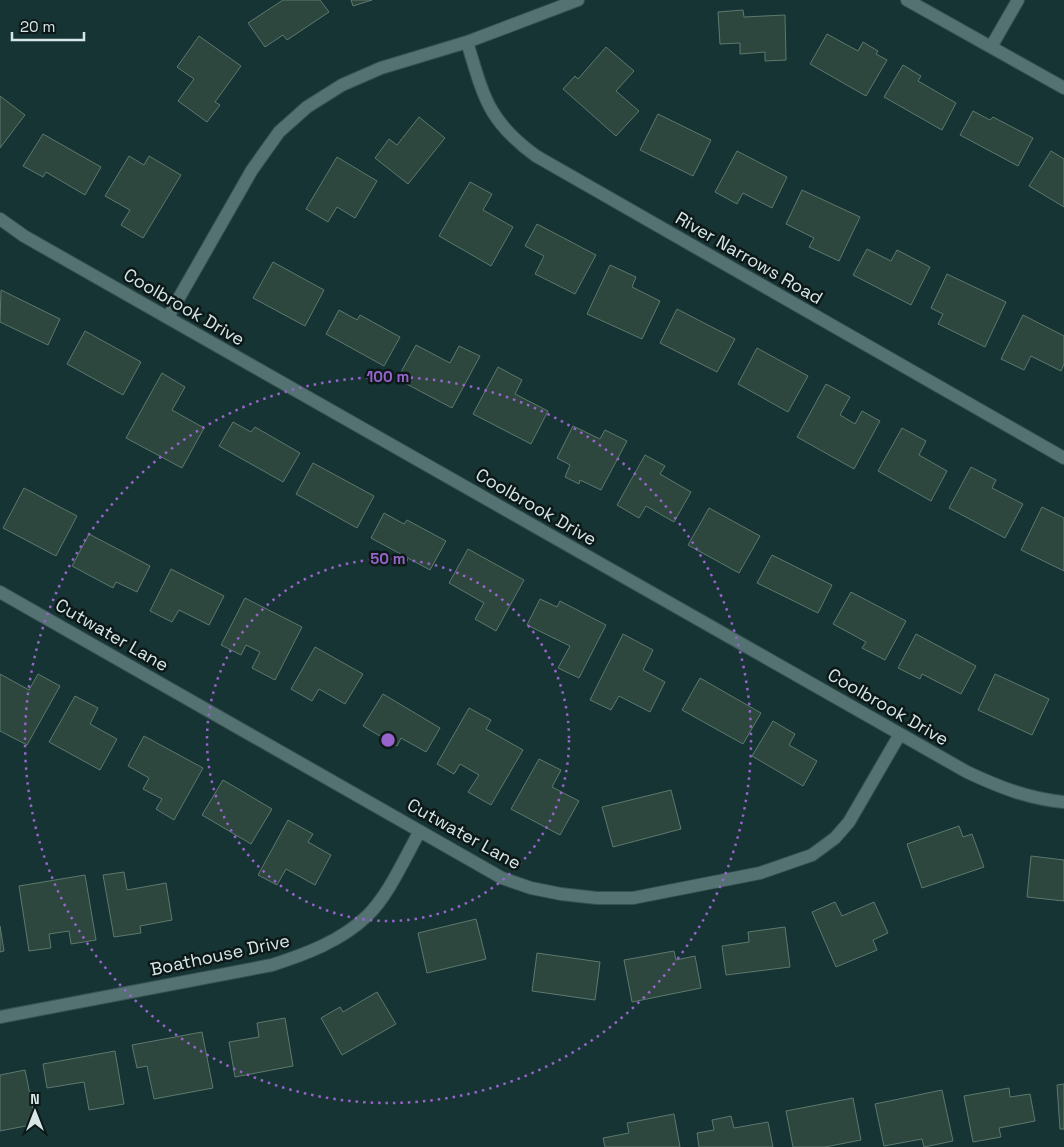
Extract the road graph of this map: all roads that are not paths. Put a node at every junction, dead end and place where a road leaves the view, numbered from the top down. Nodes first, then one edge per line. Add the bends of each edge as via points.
1 (578, 0) edge
2 (907, 0) edge
3 (1018, 0) edge
4 (467, 42) junction
5 (991, 47) junction
6 (1064, 88) edge
7 (0, 219) edge
8 (168, 317) junction
9 (1064, 458) edge
10 (0, 592) edge
11 (900, 734) junction
12 (1064, 802) edge
13 (420, 831) junction
14 (0, 1017) edge

1 - 4 street
2 - 5 street
3 - 5 street
4 - 8 street via 381,68 342,84 307,107 279,132 252,170
4 - 9 street, River Narrows Road via 488,105 500,125 536,156
5 - 6 street
7 - 8 street, Coolbrook Drive via 24,236
8 - 11 street, Coolbrook Drive
10 - 13 street, Cutwater Lane
11 - 12 street, Coolbrook Drive via 1005,790
11 - 13 street, Cutwater Lane via 849,822 835,838 812,855 760,873 633,898 561,894 502,878
13 - 14 street, Boathouse Drive via 388,888 368,915 338,938 307,954 272,965

